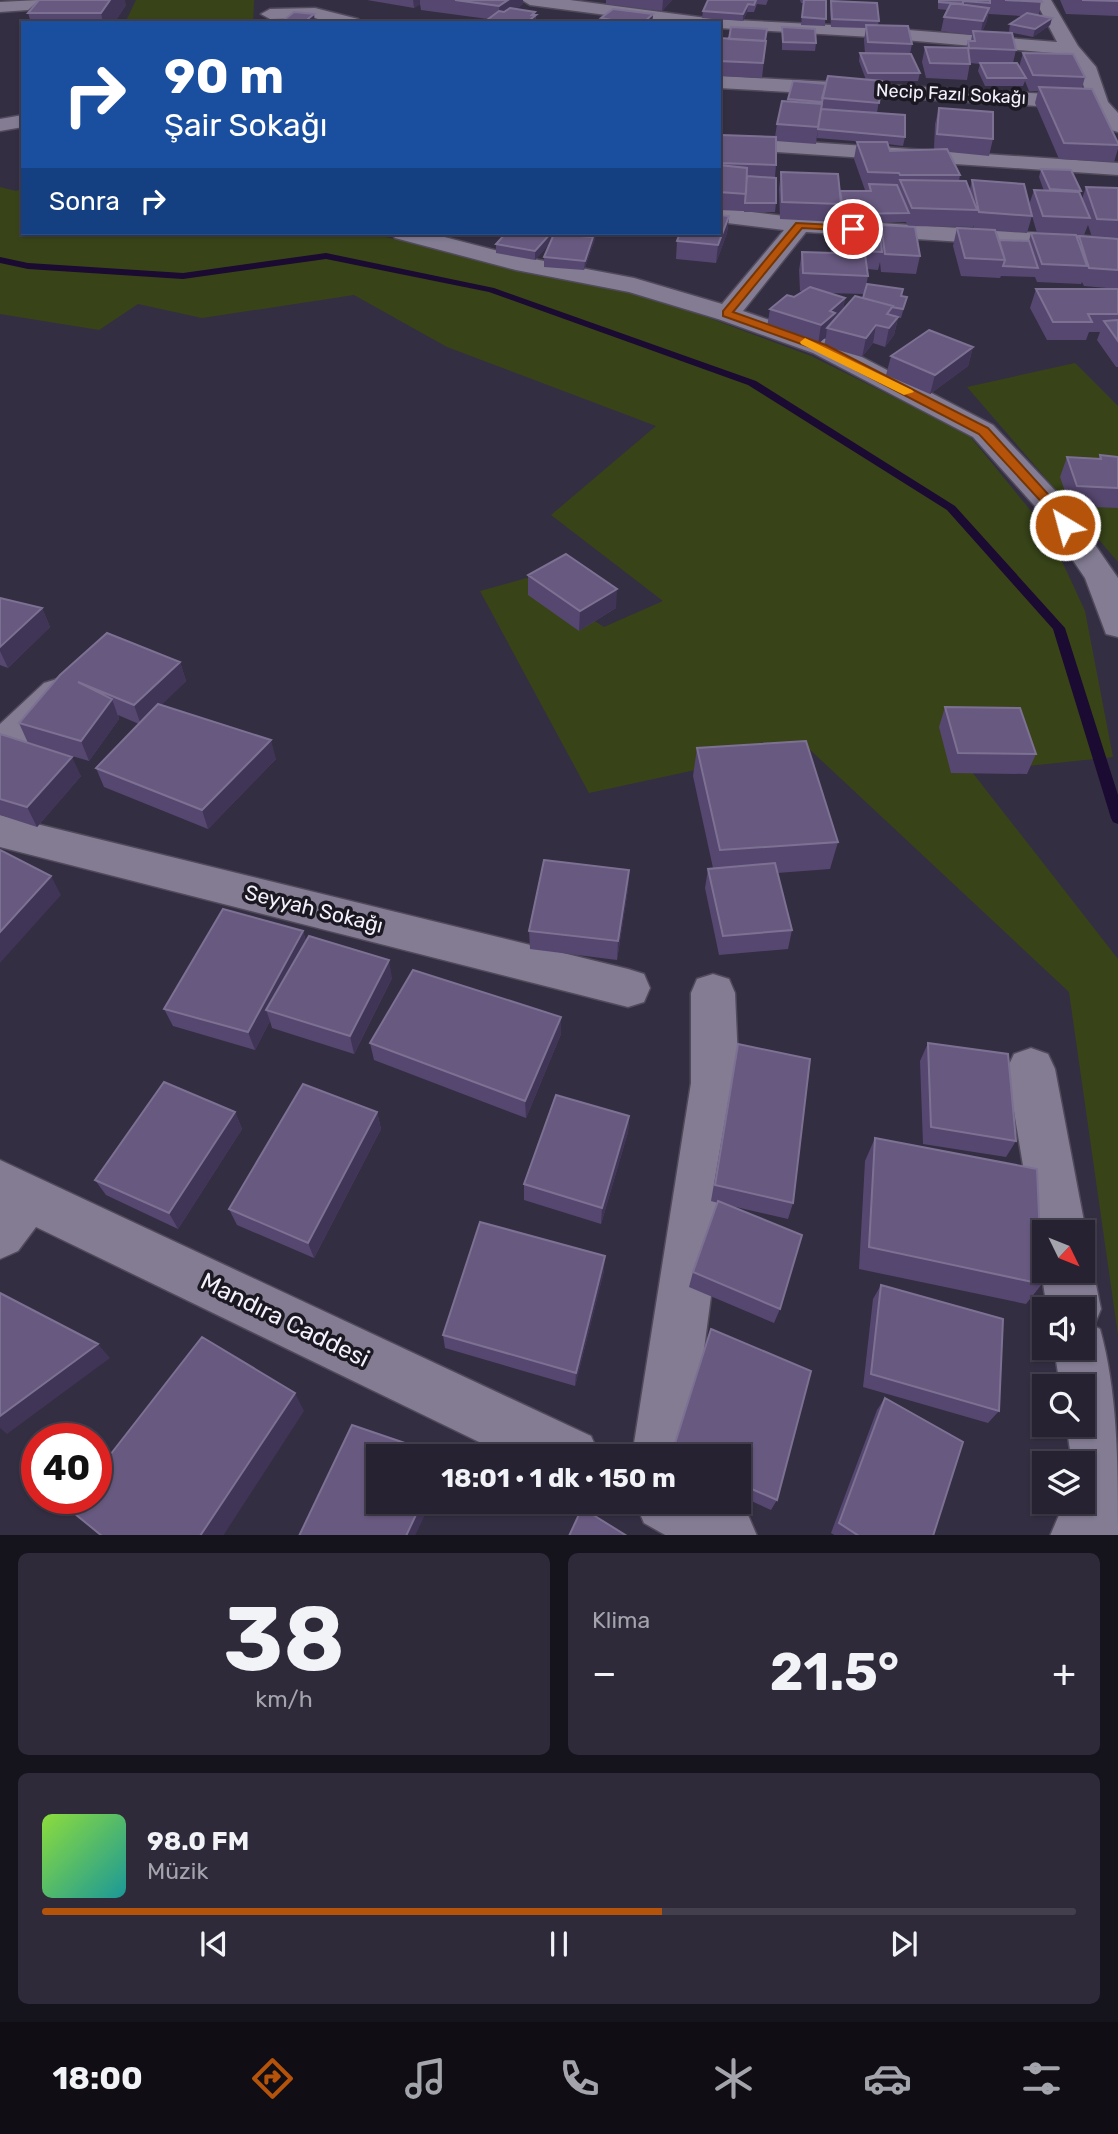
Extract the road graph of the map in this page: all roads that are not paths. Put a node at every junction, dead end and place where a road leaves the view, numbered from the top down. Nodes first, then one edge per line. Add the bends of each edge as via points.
1 (30, 0) edge
2 (331, 0) edge
3 (530, 0) edge
4 (1044, 0) edge
5 (693, 7) dead end
6 (8, 12) edge
7 (271, 12) edge
8 (315, 13) junction
9 (345, 21) edge
10 (671, 21) edge
11 (679, 21) edge
12 (721, 23) edge
13 (1070, 49) junction
14 (721, 82) edge
15 (1099, 103) junction
16 (21, 121) edge
17 (0, 125) edge
18 (1118, 126) edge
19 (721, 142) edge
20 (1118, 169) edge
21 (721, 215) edge
22 (800, 225) junction
23 (418, 235) edge
24 (1118, 245) edge
25 (727, 314) junction
26 (1118, 626) edge
27 (77, 674) edge
28 (0, 746) edge
29 (0, 831) edge
30 (628, 988) dead end
31 (713, 993) dead end
32 (1031, 1069) dead end
33 (9, 1204) edge
34 (1058, 1220) edge
35 (1083, 1360) edge
36 (544, 1444) edge
37 (663, 1444) edge
38 (688, 1514) edge
39 (727, 1535) edge
40 (1080, 1535) edge

1 - 6 street
2 - 8 street
3 - 10 street
4 - 13 street
5 - 11 street
7 - 8 street
8 - 9 street
12 - 13 street
13 - 15 street via 1087,67
14 - 15 street, Necip Fazıl Sokağı
15 - 18 street
16 - 17 street
19 - 20 street
21 - 22 street
22 - 24 street
22 - 25 street
23 - 25 street via 516,263 635,285
25 - 26 street via 822,347 983,431 1053,507 1101,578
27 - 28 street
29 - 30 street, Seyyah Sokağı
31 - 37 street via 715,1083
32 - 34 street
33 - 36 street, Mandıra Caddesi
35 - 40 street via 1111,1519
38 - 39 street

